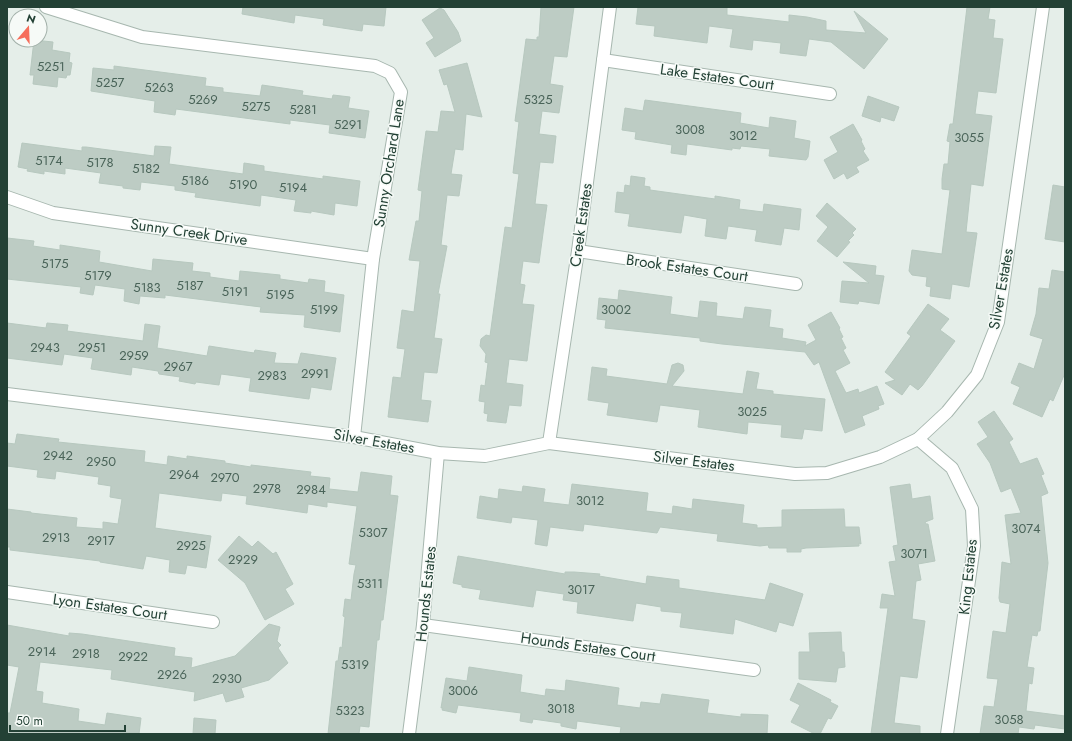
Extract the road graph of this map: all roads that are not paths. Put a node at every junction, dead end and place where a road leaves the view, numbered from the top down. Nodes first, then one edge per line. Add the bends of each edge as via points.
1 (46, 7) edge
2 (610, 7) edge
3 (1043, 7) edge
4 (603, 60) junction
5 (830, 94) dead end
6 (7, 197) edge
7 (578, 251) junction
8 (373, 258) junction
9 (796, 284) dead end
10 (7, 394) edge
11 (354, 437) junction
12 (918, 439) junction
13 (549, 443) junction
14 (438, 453) junction
15 (7, 592) edge
16 (213, 622) dead end
17 (423, 625) junction
18 (754, 670) dead end
19 (409, 734) edge
20 (947, 734) edge

1 - 8 street, Sunny Orchard Lane via 142,37 375,66 390,73 401,92
2 - 4 street, Creek Estates
3 - 12 street, Silver Estates via 998,322 977,375 947,412
4 - 5 street, Lake Estates Court
4 - 7 street, Creek Estates
6 - 8 street, Sunny Creek Drive via 53,213
7 - 9 street, Brook Estates Court
7 - 13 street, Creek Estates
8 - 11 street, Sunny Orchard Lane
10 - 11 street, Silver Estates
11 - 14 street, Silver Estates
12 - 13 street, Silver Estates via 880,457 827,473 795,474
12 - 20 street, King Estates via 952,468 972,508 974,546
13 - 14 street, Silver Estates via 485,456
14 - 17 street, Hounds Estates
15 - 16 street, Lyon Estates Court
17 - 18 street, Hounds Estates Court
17 - 19 street, Hounds Estates

